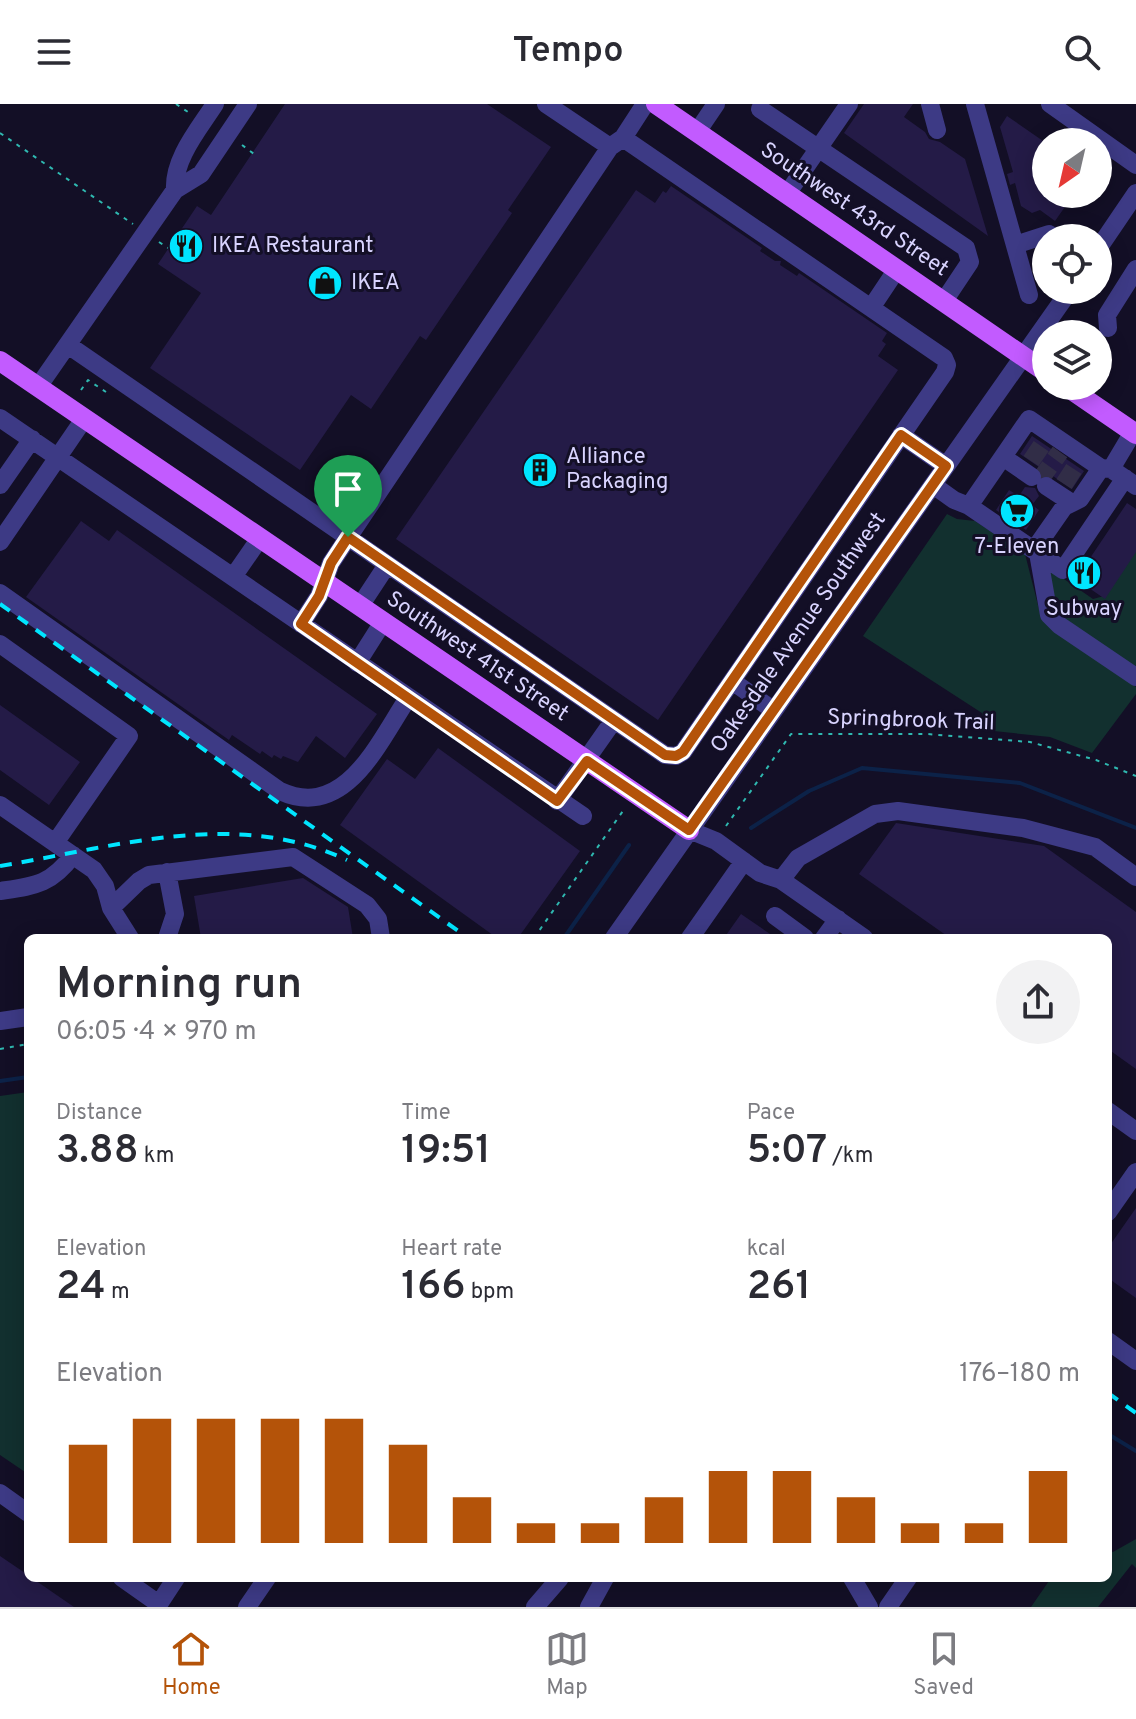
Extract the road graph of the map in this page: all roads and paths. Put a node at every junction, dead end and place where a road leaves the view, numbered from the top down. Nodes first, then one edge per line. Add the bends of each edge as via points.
1 (176, 104) edge
2 (215, 104) edge
3 (248, 104) edge
4 (546, 104) edge
5 (645, 104) edge
6 (656, 104) edge
7 (716, 104) edge
8 (849, 104) edge
9 (930, 104) edge
10 (975, 104) edge
11 (1050, 104) edge
12 (760, 109) dead end
13 (196, 117) dead end
14 (937, 130) dead end
15 (697, 132) junction
16 (0, 133) edge
17 (617, 143) junction
18 (241, 144) dead end
19 (818, 149) junction
20 (254, 154) dead end
21 (1136, 165) edge
22 (175, 190) junction
23 (1136, 193) edge
24 (787, 194) junction
25 (137, 227) dead end
26 (1112, 228) edge
27 (152, 237) dead end
28 (1032, 240) edge
29 (1015, 245) junction
30 (168, 248) dead end
31 (897, 269) junction
32 (1136, 269) edge
33 (1029, 295) dead end
34 (944, 301) junction
35 (1060, 304) edge
36 (871, 308) junction
37 (1107, 320) edge
38 (68, 345) junction
39 (1024, 357) junction
40 (0, 361) edge
41 (1032, 362) edge
42 (111, 385) dead end
43 (38, 387) junction
44 (81, 390) dead end
45 (1087, 400) edge
46 (0, 418) edge
47 (84, 419) junction
48 (1135, 433) edge
49 (901, 435) junction
50 (32, 439) junction
51 (57, 457) junction
52 (1003, 457) junction
53 (946, 466) junction
54 (1118, 475) edge
55 (1046, 482) junction
56 (0, 485) edge
57 (933, 485) junction
58 (969, 506) junction
59 (348, 537) junction
60 (260, 538) junction
61 (0, 542) edge
62 (1036, 551) junction
63 (387, 565) junction
64 (233, 577) junction
65 (325, 582) junction
66 (0, 593) edge
67 (360, 606) junction
68 (383, 622) junction
69 (301, 624) junction
70 (0, 644) edge
71 (357, 663) junction
72 (1136, 677) edge
73 (732, 681) junction
74 (408, 698) junction
75 (773, 710) junction
76 (614, 720) junction
77 (587, 761) junction
78 (1136, 776) edge
79 (557, 801) junction
80 (0, 805) edge
81 (625, 808) dead end
82 (583, 816) dead end
83 (726, 826) dead end
84 (689, 830) junction
85 (55, 843) junction
86 (73, 855) junction
87 (744, 861) junction
88 (167, 872) junction
89 (1136, 877) edge
90 (781, 880) junction
91 (0, 891) edge
92 (111, 908) junction
93 (775, 916) dead end
94 (838, 919) junction
95 (127, 934) edge
96 (168, 934) edge
97 (380, 934) edge
98 (537, 934) edge
99 (617, 934) edge
100 (693, 934) edge
101 (800, 934) edge
102 (827, 934) edge
103 (859, 934) edge
104 (24, 1018) edge
105 (0, 1021) edge
106 (24, 1045) edge
107 (0, 1049) edge
108 (1112, 1114) edge
109 (1136, 1131) edge
110 (1136, 1172) edge
111 (1112, 1206) edge
112 (1112, 1344) edge
113 (1136, 1361) edge
114 (0, 1493) edge
115 (24, 1510) edge
116 (127, 1582) edge
117 (173, 1582) edge
118 (264, 1582) edge
119 (557, 1582) edge
120 (603, 1582) edge
121 (854, 1582) edge
122 (905, 1582) edge
123 (158, 1605) edge
124 (247, 1607) edge
125 (535, 1607) edge
126 (589, 1607) edge
127 (870, 1607) edge
128 (888, 1607) edge

1 - 13 path
2 - 22 street via 174,176
3 - 22 street via 201,174
4 - 17 street
5 - 17 street
6 - 15 main road, Southwest 43rd Street
7 - 15 street
8 - 19 street
9 - 14 street
10 - 29 street
11 - 21 street
12 - 19 street
15 - 24 main road, Southwest 43rd Street
16 - 25 path
17 - 36 street
17 - 59 street
18 - 20 path
19 - 24 street
19 - 34 street via 966,248 970,262
22 - 38 street
23 - 26 street
24 - 31 main road, Southwest 43rd Street
27 - 30 path
28 - 29 street
29 - 33 street
31 - 34 main road, Southwest 43rd Street
31 - 36 street
32 - 37 street
34 - 39 main road, Southwest 43rd Street
35 - 39 street, Oakesdale Avenue Southwest
36 - 49 street via 947,365
38 - 43 street
38 - 59 street
39 - 41 main road, Southwest 43rd Street
39 - 53 street, Oakesdale Avenue Southwest
40 - 43 main road, Southwest 41st Street
42 - 44 path via 106,393 88,380
43 - 47 main road, Southwest 41st Street
45 - 48 main road
46 - 50 street
47 - 51 street
47 - 60 main road, Southwest 41st Street
48 - 54 street
49 - 53 street
49 - 73 street
50 - 51 street
50 - 56 street
51 - 61 street
51 - 64 street
52 - 54 street via 1029,419 1080,460
52 - 55 street
52 - 58 street
53 - 57 street, Oakesdale Avenue Southwest
54 - 55 street via 1080,499
54 - 62 street via 1063,570
55 - 62 street via 1064,507
57 - 58 street
57 - 75 street, Oakesdale Avenue Southwest
58 - 62 street
59 - 63 street
59 - 65 street
60 - 64 street
60 - 65 main road, Southwest 41st Street
62 - 72 street via 1049,615
63 - 67 street
63 - 76 street
64 - 69 street
65 - 67 main road, Southwest 41st Street
65 - 69 street
66 - 74 street via 295,798 336,791 352,780
67 - 68 main road, Southwest 41st Street
68 - 71 street
68 - 77 main road, Southwest 41st Street
69 - 71 street
70 - 85 street via 129,736
71 - 74 street
73 - 75 street
73 - 76 street via 676,756 665,755
74 - 79 street
75 - 84 street, Oakesdale Avenue Southwest
76 - 77 street
77 - 79 street
77 - 84 main road, Southwest 41st Street
78 - 83 path, Springbrook Trail via 1030,742 927,734 791,734
79 - 82 street
80 - 85 street
81 - 98 path
84 - 87 street
84 - 99 street, Oakesdale Avenue Southwest
85 - 86 street
86 - 91 street via 48,881
86 - 92 street via 94,870
87 - 90 street
87 - 100 street
88 - 92 street via 139,881
88 - 96 street via 175,914
88 - 97 street via 293,857 367,905 378,919
89 - 90 street via 1081,843 1023,828 898,811 875,814 798,858
90 - 94 street
92 - 95 street
93 - 101 street
94 - 102 street
94 - 103 street
104 - 105 street
106 - 107 path
108 - 109 street
110 - 111 street
112 - 113 street
114 - 115 street
116 - 123 street
117 - 123 street
118 - 124 street
119 - 125 street
120 - 126 street
121 - 127 street
122 - 128 street

